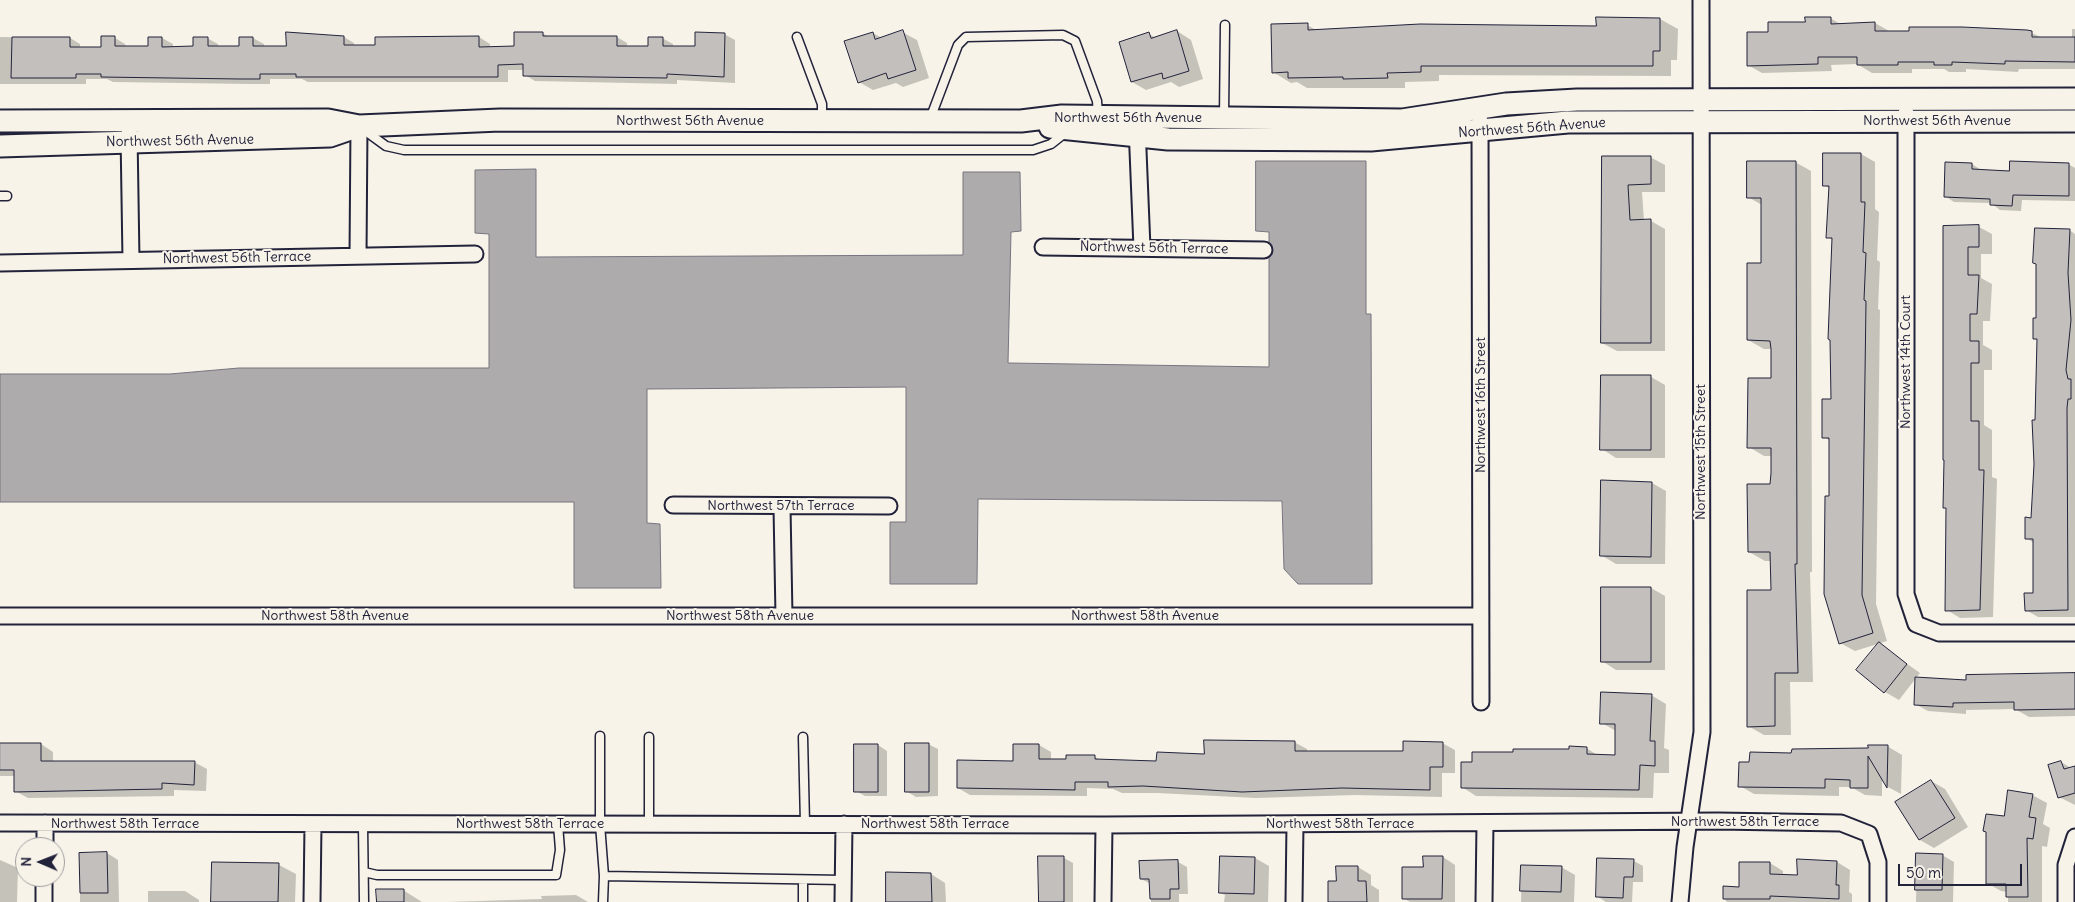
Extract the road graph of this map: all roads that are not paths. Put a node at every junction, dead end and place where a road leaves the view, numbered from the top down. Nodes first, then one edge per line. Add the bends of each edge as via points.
1 (1701, 0) edge
2 (1225, 25) dead end
3 (797, 37) dead end
4 (1701, 99) junction
5 (1906, 99) junction
6 (2075, 99) edge
7 (1480, 109) junction
8 (1098, 117) junction
9 (1224, 118) junction
10 (129, 120) junction
11 (0, 121) edge
12 (822, 121) junction
13 (929, 121) junction
14 (1701, 121) junction
15 (1906, 121) junction
16 (2075, 121) edge
17 (1021, 122) junction
18 (359, 126) junction
19 (1138, 127) junction
20 (1069, 130) junction
21 (1480, 130) junction
22 (129, 142) junction
23 (0, 146) edge
24 (1043, 247) dead end
25 (1142, 248) junction
26 (1264, 250) dead end
27 (475, 254) dead end
28 (358, 256) junction
29 (131, 260) junction
30 (0, 263) edge
31 (673, 505) dead end
32 (889, 506) dead end
33 (782, 507) junction
34 (0, 616) edge
35 (784, 616) junction
36 (1481, 616) junction
37 (2075, 633) edge
38 (1481, 702) dead end
39 (600, 736) dead end
40 (649, 737) dead end
41 (804, 738) dead end
42 (1690, 821) junction
43 (0, 823) edge
44 (45, 823) junction
45 (1485, 823) junction
46 (558, 824) junction
47 (600, 824) junction
48 (649, 824) junction
49 (805, 824) junction
50 (844, 824) junction
51 (1295, 824) junction
52 (313, 825) junction
53 (363, 825) junction
54 (1104, 825) junction
55 (45, 837) edge
56 (2074, 837) edge
57 (364, 872) junction
58 (604, 876) junction
59 (804, 880) junction
60 (843, 880) junction
61 (44, 887) edge
62 (44, 902) edge
63 (312, 902) edge
64 (364, 902) edge
65 (603, 902) edge
66 (803, 902) edge
67 (843, 902) edge
68 (1103, 902) edge
69 (1294, 902) edge
70 (1484, 902) edge
71 (1680, 902) edge
72 (1878, 902) edge
73 (2066, 902) edge

1 - 4 street, Northwest 15th Street
2 - 9 lane
3 - 12 lane via 822,104
4 - 5 street, Northwest 56th Avenue
4 - 7 street, Northwest 56th Avenue via 1577,100 1506,104
4 - 14 street, Northwest 15th Street
5 - 6 street, Northwest 56th Avenue
5 - 15 street, Northwest 14th Court
7 - 9 street, Northwest 56th Avenue via 1402,120
7 - 21 street, Northwest 16th Street
8 - 13 lane via 1097,101 1075,41 1062,35 966,38 958,45
8 - 17 street, Northwest 56th Avenue via 1062,116
8 - 19 street, Northwest 56th Avenue
9 - 19 street, Northwest 56th Avenue
10 - 11 street, Northwest 56th Avenue
10 - 18 street, Northwest 56th Avenue via 328,120
10 - 22 street
12 - 13 street, Northwest 56th Avenue
12 - 18 street, Northwest 56th Avenue via 500,120
13 - 17 street, Northwest 56th Avenue
14 - 15 street, Northwest 56th Avenue
14 - 21 street, Northwest 56th Avenue via 1568,122
14 - 42 street, Northwest 15th Street via 1702,732
15 - 16 street, Northwest 56th Avenue
15 - 37 street, Northwest 14th Court via 1906,594 1916,624 1939,633
17 - 20 street, Northwest 56th Avenue
18 - 20 lane via 386,146 404,150 1033,150 1051,144
18 - 22 street, Northwest 56th Avenue via 330,136
18 - 28 street
19 - 20 street, Northwest 56th Avenue
19 - 21 street, Northwest 56th Avenue via 1371,140
19 - 25 street
21 - 36 street, Northwest 16th Street
22 - 23 street, Northwest 56th Avenue
22 - 29 street
24 - 25 street, Northwest 56th Terrace
25 - 26 street, Northwest 56th Terrace
27 - 28 street, Northwest 56th Terrace
28 - 29 street, Northwest 56th Terrace
29 - 30 street, Northwest 56th Terrace
31 - 33 street, Northwest 57th Terrace
32 - 33 street, Northwest 57th Terrace
33 - 35 street
34 - 35 street, Northwest 58th Avenue
35 - 36 street, Northwest 58th Avenue
36 - 38 street, Northwest 16th Street
39 - 47 lane
40 - 48 lane
41 - 49 lane
42 - 45 street, Northwest 58th Terrace
42 - 71 street, Northwest 15th Street
42 - 72 street, Northwest 58th Terrace via 1841,823 1869,834 1878,862
43 - 44 street, Northwest 58th Terrace
44 - 52 street, Northwest 58th Terrace
44 - 55 street
45 - 51 street, Northwest 58th Terrace
45 - 70 street
46 - 47 street, Northwest 58th Terrace
46 - 53 street, Northwest 58th Terrace
46 - 57 lane via 560,850 556,875 377,875
47 - 48 street, Northwest 58th Terrace
47 - 58 lane
48 - 49 street, Northwest 58th Terrace
49 - 50 street, Northwest 58th Terrace
50 - 54 street, Northwest 58th Terrace
50 - 60 street
51 - 54 street, Northwest 58th Terrace
51 - 69 street
52 - 53 street, Northwest 58th Terrace
52 - 63 street
53 - 57 lane
54 - 68 street
56 - 73 street via 2066,865
57 - 64 lane
58 - 59 lane
58 - 65 lane
59 - 60 lane
59 - 66 lane
60 - 67 street
61 - 62 street

